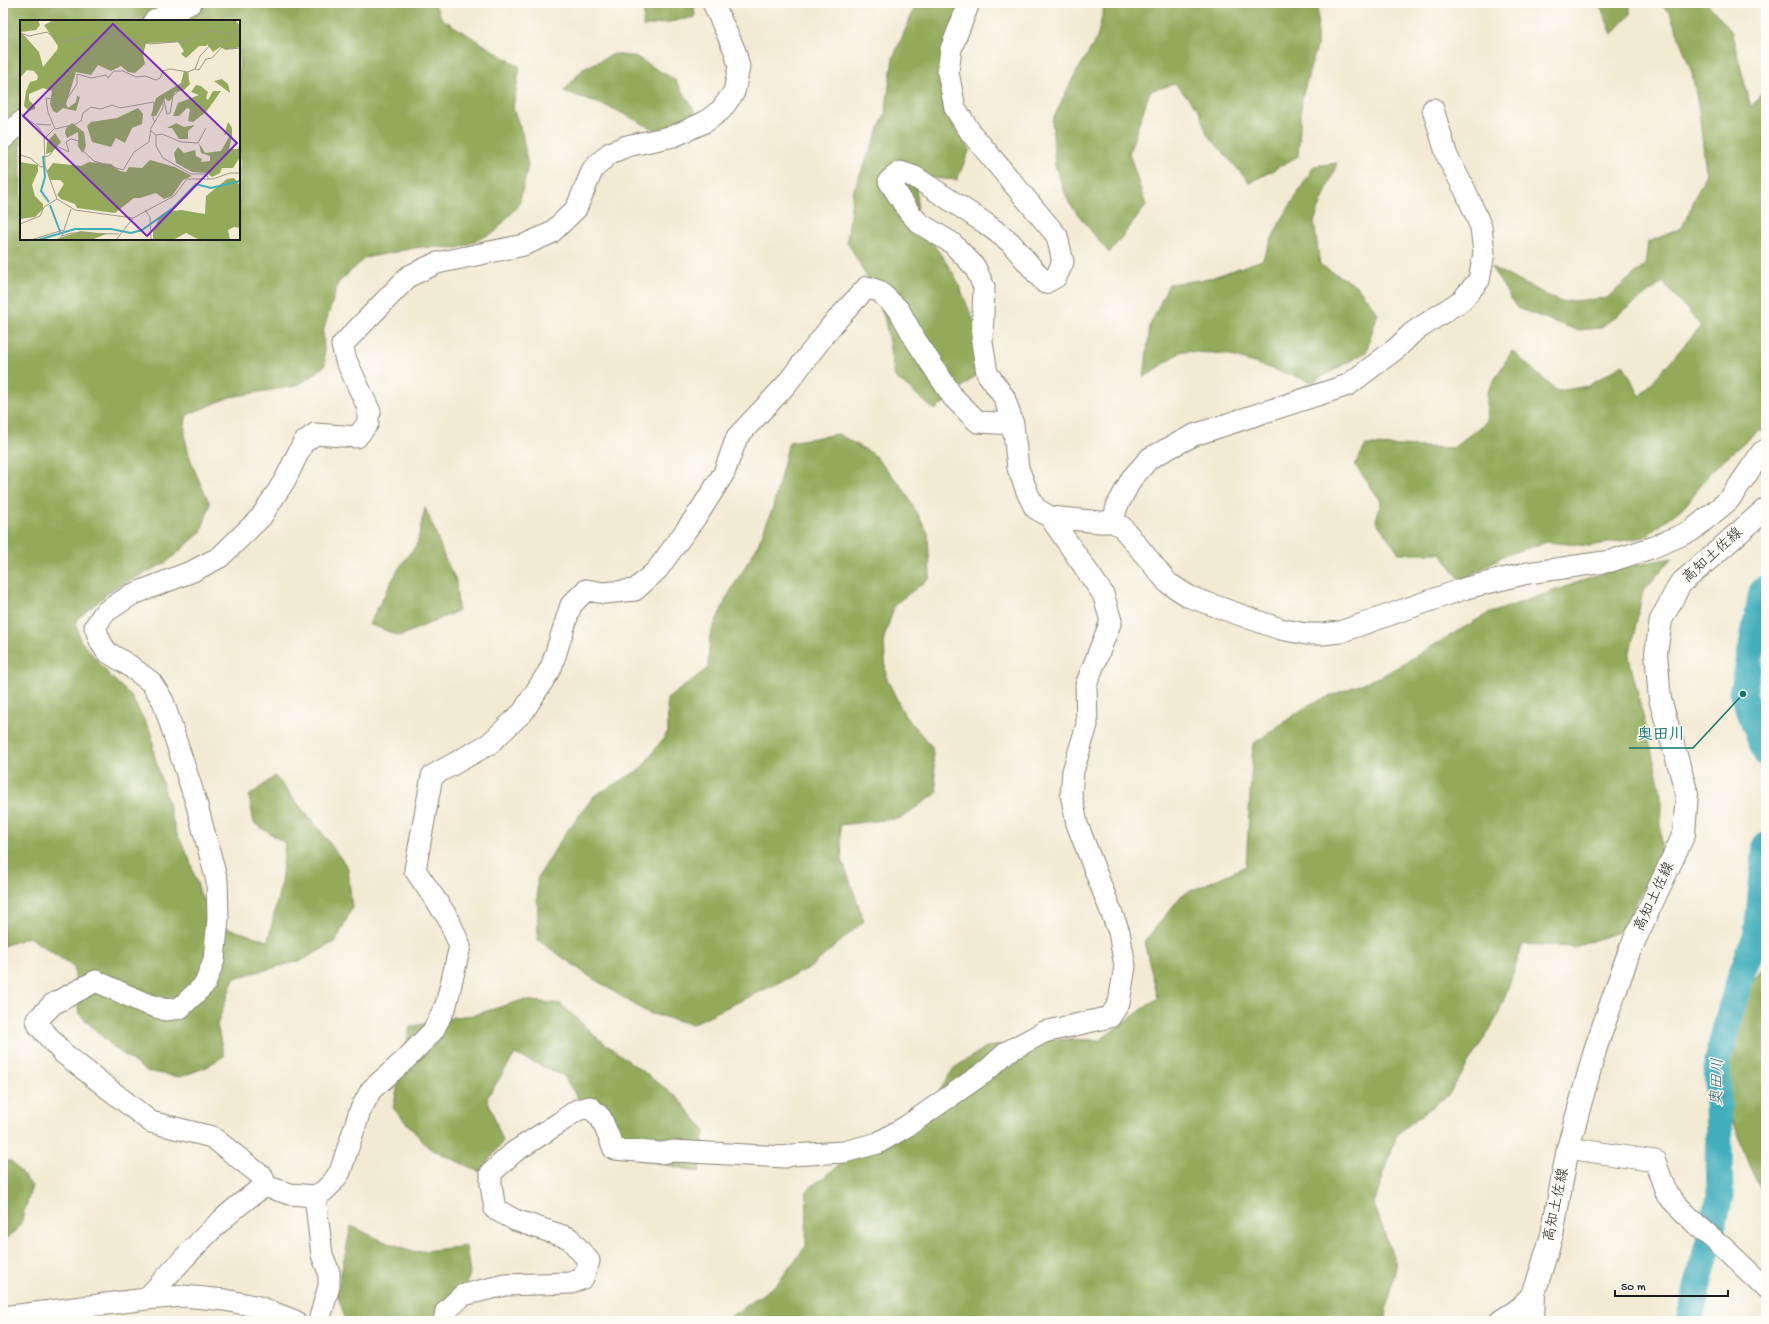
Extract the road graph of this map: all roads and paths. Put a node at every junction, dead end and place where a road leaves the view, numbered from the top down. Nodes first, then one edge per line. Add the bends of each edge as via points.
1 (191, 3) edge
2 (713, 3) edge
3 (969, 3) edge
4 (156, 20) edge
5 (1433, 109) dead end
6 (20, 123) edge
7 (3, 140) edge
8 (1013, 424) junction
9 (1766, 450) edge
10 (1766, 509) edge
11 (1050, 517) junction
12 (1113, 522) junction
13 (1568, 1148) junction
14 (265, 1186) junction
15 (314, 1196) junction
16 (1766, 1288) edge
17 (1534, 1293) junction
18 (146, 1299) junction
19 (3, 1317) edge
20 (295, 1321) edge
21 (319, 1321) edge
22 (444, 1321) edge
23 (1500, 1321) edge
24 (1533, 1321) edge

1 - 4 street
2 - 14 street via 735,51 739,68 734,92 721,110 705,122 674,136 627,146 610,153 593,169 576,210 552,233 524,245 437,263 409,276 342,345 346,360 370,412 368,423 357,436 315,434 303,443 285,480 261,517 220,557 193,571 131,595 104,613 95,627 101,643 108,652 151,682 163,701 196,802 217,881 218,919 214,960 205,984 180,1008 166,1010 144,1003 96,981 53,1004 37,1020 39,1026 63,1053 152,1122 212,1138 258,1172 263,1177
3 - 8 street via 951,49 948,72 955,108 971,132 1057,236 1063,262 1056,277 1045,283 1010,242 915,177 900,172 889,181 919,223 952,243 976,267 984,287 982,342 987,373 1004,397
5 - 12 street via 1447,156 1466,192 1480,227 1484,253 1479,280 1462,300 1412,333 1397,348 1348,385 1194,435 1150,458 1132,478 1117,506
6 - 7 street
8 - 11 street via 1018,468 1028,494 1035,508
8 - 15 street via 978,422 953,397 899,310 878,291 867,287 832,325 785,386 737,437 724,473 657,570 635,590 604,593 586,590 571,605 551,668 523,712 489,744 432,776 415,870 448,918 460,946 446,1004 433,1031 372,1090 360,1110 340,1172 324,1191
9 - 12 street via 1762,452 1729,500 1691,532 1658,546 1611,561 1528,573 1466,588 1340,632 1323,634 1280,630 1190,597 1168,584 1122,527
10 - 13 main road, 高知土佐線 via 1680,584 1661,620 1656,653 1660,699 1687,794 1684,834 1629,952 1596,1047
11 - 12 street
11 - 22 street via 1103,594 1111,622 1086,685 1088,725 1073,771 1071,794 1077,824 1119,932 1125,966 1118,1003 1110,1017 1044,1032 1007,1052 985,1072 907,1126 878,1143 844,1152 785,1157 614,1149 601,1118 590,1107 577,1110 514,1152 491,1173 491,1185 495,1209 515,1220 569,1238 590,1261 583,1278 571,1283 505,1285 463,1295 446,1311
13 - 16 street via 1655,1161 1667,1195
13 - 17 main road, 高知土佐線 via 1552,1235
14 - 15 street via 290,1194
14 - 18 street via 249,1196 218,1223
15 - 21 street via 322,1255 329,1272 329,1286
17 - 23 street via 1517,1310
17 - 24 main road, 高知土佐線
18 - 19 street
18 - 20 street via 184,1296 225,1300 258,1307

